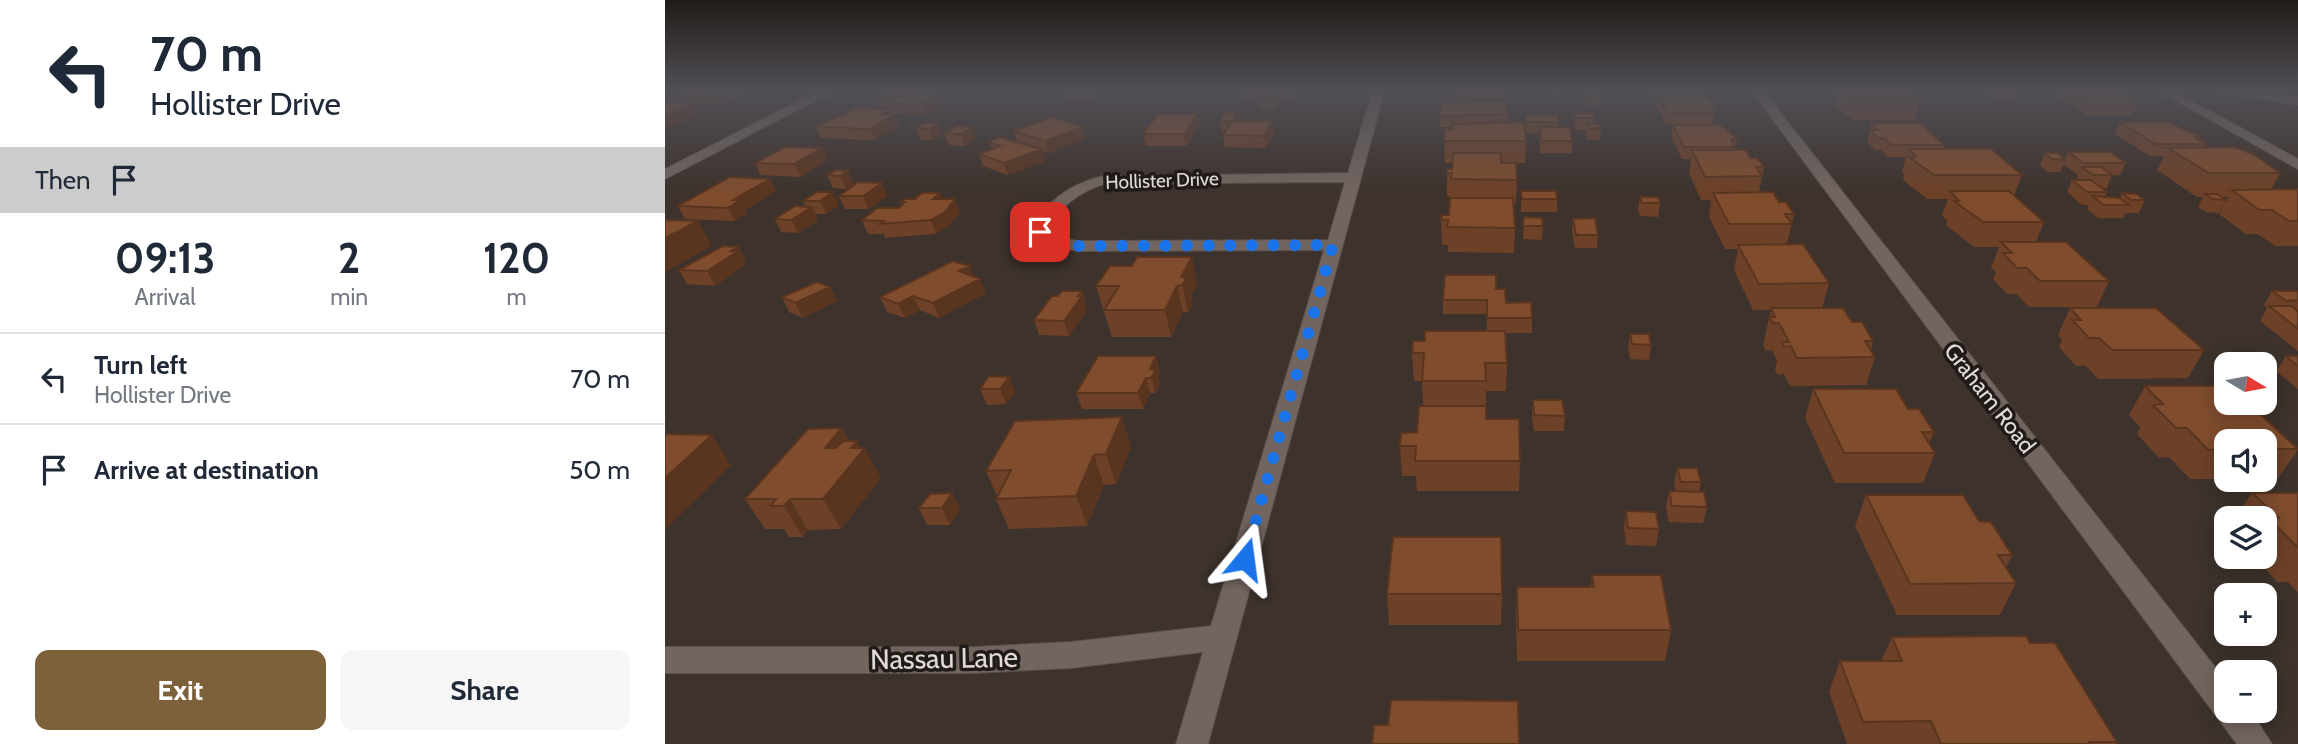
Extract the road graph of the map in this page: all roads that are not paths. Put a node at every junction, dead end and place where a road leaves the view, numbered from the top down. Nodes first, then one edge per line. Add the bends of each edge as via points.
1 (765, 124) edge
2 (1368, 124) edge
3 (1782, 124) edge
4 (2224, 124) edge
5 (2298, 165) edge
6 (665, 175) edge
7 (1352, 177) junction
8 (1333, 245) junction
9 (1223, 637) junction
10 (665, 660) edge
11 (2214, 689) edge
12 (2241, 723) edge
13 (1192, 744) edge
14 (2256, 744) edge

1 - 6 street
2 - 7 street
3 - 11 street, Graham Road
4 - 5 street
7 - 8 street
7 - 8 street, Hollister Drive via 1103,180 1069,194 1040,232 1049,241 1078,246
8 - 9 street
9 - 10 street, Nassau Lane via 1071,655 975,660
9 - 13 street
12 - 14 street

